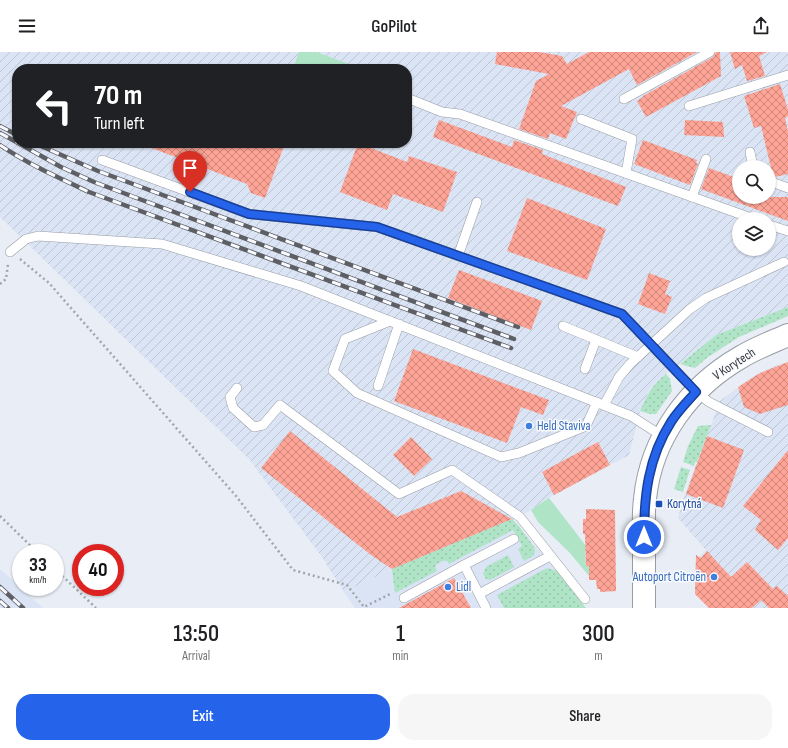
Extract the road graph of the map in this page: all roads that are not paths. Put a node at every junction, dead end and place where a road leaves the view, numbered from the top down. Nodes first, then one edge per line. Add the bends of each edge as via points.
1 (710, 52) edge
2 (788, 75) edge
3 (624, 99) dead end
4 (412, 100) edge
5 (689, 106) dead end
6 (581, 119) dead end
7 (750, 152) dead end
8 (706, 159) dead end
9 (102, 160) dead end
10 (751, 160) edge
11 (626, 173) junction
12 (776, 184) edge
13 (788, 188) edge
14 (692, 197) junction
15 (478, 202) dead end
16 (734, 212) edge
17 (776, 227) edge
18 (788, 231) edge
19 (10, 252) road end
20 (458, 256) junction
21 (784, 262) dead end
22 (390, 321) junction
23 (399, 324) junction
24 (562, 326) dead end
25 (788, 335) edge
26 (596, 340) junction
27 (652, 344) junction
28 (638, 357) junction
29 (585, 369) dead end
30 (378, 386) dead end
31 (237, 388) dead end
32 (696, 392) junction
33 (600, 404) junction
34 (768, 432) dead end
35 (662, 436) junction
36 (514, 539) dead end
37 (550, 556) junction
38 (464, 565) junction
39 (479, 594) junction
40 (404, 598) road end
41 (585, 599) dead end
42 (486, 608) edge
43 (644, 608) edge

1 - 3 lane
2 - 5 lane
4 - 11 lane via 442,112 460,114
6 - 11 lane via 632,139
7 - 10 lane
8 - 14 lane
9 - 20 lane via 249,214 377,227
11 - 14 lane
12 - 13 lane
14 - 16 lane
15 - 20 lane
17 - 18 lane
19 - 22 lane via 26,239 38,236 162,244 301,286
20 - 27 lane via 622,314
21 - 27 lane via 706,298 690,309
22 - 23 lane
22 - 33 lane via 345,339 332,371 358,394 501,457 519,453 586,426
23 - 30 lane
23 - 33 lane
24 - 26 lane
25 - 32 street, V Korytech via 730,364
26 - 28 lane
26 - 29 lane
27 - 28 lane
27 - 32 lane
28 - 33 lane via 619,377
31 - 37 lane via 230,397 233,408 254,427 263,426 280,405 398,494 452,470 520,517
32 - 34 lane via 709,402
32 - 35 street, V Korytech
33 - 35 lane via 631,416
35 - 43 street, V Korytech via 651,468 645,499
36 - 38 lane
37 - 39 lane
37 - 41 lane
38 - 39 lane
38 - 40 lane
39 - 42 lane

